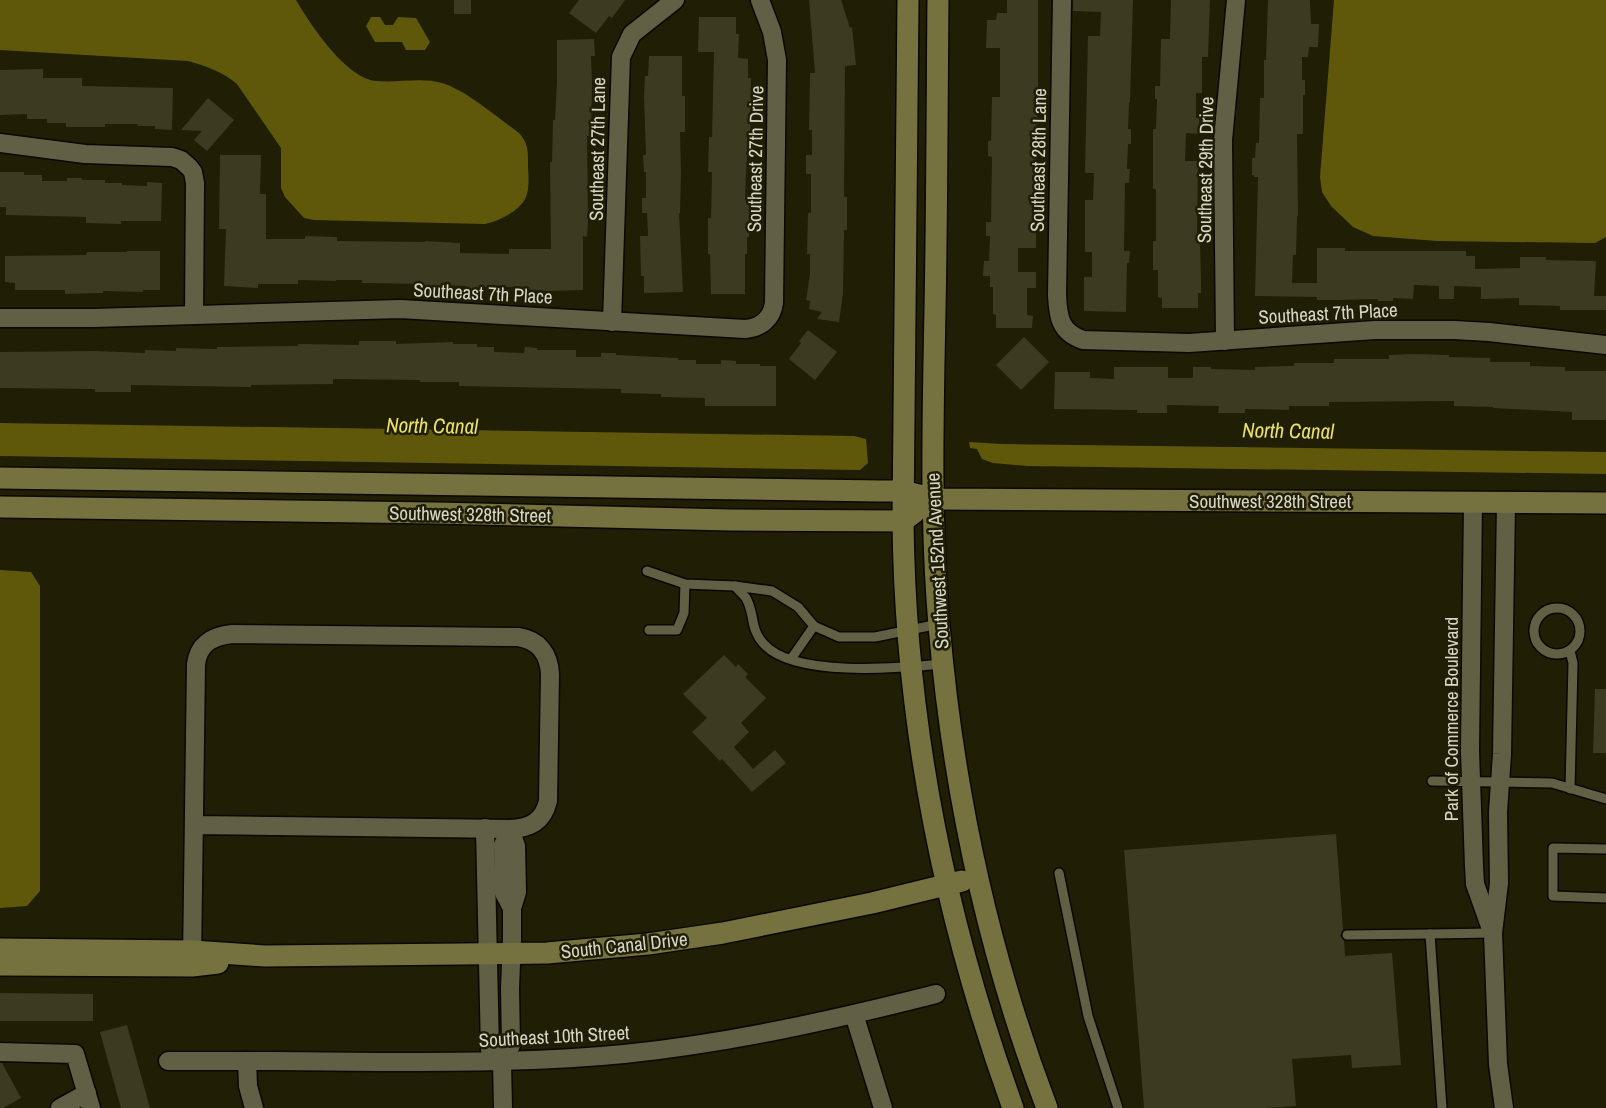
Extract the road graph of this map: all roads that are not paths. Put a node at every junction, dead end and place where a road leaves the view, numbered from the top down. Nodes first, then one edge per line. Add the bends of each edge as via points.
1 (675, 0) edge
2 (760, 0) edge
3 (908, 0) edge
4 (938, 0) edge
5 (1062, 0) edge
6 (1236, 0) edge
7 (0, 142) edge
8 (194, 315) junction
9 (0, 318) edge
10 (766, 320) joint
11 (1060, 321) joint
12 (612, 322) junction
13 (1225, 341) junction
14 (1606, 345) edge
15 (0, 478) edge
16 (903, 491) junction
17 (934, 499) junction
18 (1473, 502) junction
19 (1506, 503) junction
20 (1606, 503) edge
21 (0, 507) edge
22 (903, 521) junction
23 (647, 571) dead end
24 (685, 584) junction
25 (735, 586) junction
26 (939, 624) junction
27 (814, 626) junction
28 (908, 629) junction
29 (649, 630) dead end
30 (1570, 651) junction
31 (791, 659) junction
32 (943, 664) junction
33 (911, 667) junction
34 (1432, 780) dead end
35 (1471, 782) junction
36 (1500, 783) junction
37 (1570, 789) junction
38 (1606, 799) edge
39 (195, 825) junction
40 (485, 828) junction
41 (510, 829) junction
42 (1606, 849) edge
43 (1059, 873) dead end
44 (977, 877) junction
45 (948, 885) junction
46 (1606, 898) edge
47 (1493, 933) junction
48 (1430, 934) junction
49 (1348, 935) dead end
50 (0, 949) edge
51 (512, 954) junction
52 (488, 955) junction
53 (192, 958) junction
54 (0, 965) edge
55 (936, 994) dead end
56 (854, 1014) junction
57 (489, 1019) junction
58 (511, 1019) junction
59 (0, 1052) edge
60 (168, 1061) dead end
61 (247, 1061) junction
62 (502, 1062) junction
63 (89, 1100) edge
64 (60, 1108) edge
65 (254, 1108) edge
66 (503, 1108) edge
67 (883, 1108) edge
68 (1013, 1108) edge
69 (1046, 1108) edge
70 (1118, 1108) edge
71 (1442, 1108) edge
72 (1504, 1108) edge

1 - 12 street, Southeast 27th Lane via 632,34 621,57
2 - 10 street, Southeast 27th Drive via 772,32 778,76 774,303
3 - 16 street, Southwest 152nd Avenue
4 - 17 street, Southwest 152nd Avenue
5 - 11 street, Southeast 28th Lane
6 - 13 street, Southeast 29th Drive via 1223,141
7 - 8 street via 85,154 166,156 186,164 195,183
8 - 9 street, Southeast 7th Place
8 - 12 street, Southeast 7th Place via 412,309
10 - 12 street, Southeast 7th Place via 744,329
11 - 13 street, Southeast 7th Place via 1069,334 1083,340
13 - 14 street, Southeast 7th Place via 1427,330
15 - 16 street, Southwest 328th Street
16 - 17 street, Southwest 328th Street
16 - 22 street, Southwest 152nd Avenue
17 - 18 street, Southwest 328th Street
17 - 22 street
17 - 26 street, Southwest 152nd Avenue
18 - 19 street, Southwest 328th Street
18 - 35 street, Park of Commerce Boulevard
19 - 20 street, Southwest 328th Street
19 - 36 street, Park of Commerce Boulevard
21 - 22 street, Southwest 328th Street
22 - 28 street, Southwest 152nd Avenue
23 - 24 lane
24 - 25 lane
24 - 29 lane via 684,613 677,630
25 - 27 lane via 772,592 798,607
25 - 31 lane via 746,598 755,634 766,647
26 - 28 lane
26 - 32 street, Southwest 152nd Avenue
27 - 28 lane via 839,637 875,637
27 - 31 lane
28 - 33 street, Southwest 152nd Avenue
30 - 30 lane via 1581,632 1576,618 1558,608 1544,612 1535,624 1538,645 1549,653
30 - 37 lane
31 - 33 lane via 835,668
32 - 33 lane
32 - 44 street, Southwest 152nd Avenue
33 - 45 street, Southwest 152nd Avenue
34 - 35 lane
35 - 36 lane
35 - 47 street, Park of Commerce Boulevard via 1475,884
36 - 37 lane via 1552,783
36 - 47 street, Park of Commerce Boulevard via 1499,883
37 - 38 lane
39 - 40 street
39 - 41 street via 196,664 200,649 211,639 232,634 518,637 539,646 549,666 548,802 538,821
39 - 53 street
40 - 41 street
40 - 52 street
41 - 51 street via 516,846 517,892 512,908
42 - 46 lane via 1553,848 1553,896
43 - 70 lane via 1088,1016
44 - 45 street, South Canal Drive
44 - 69 street, Southwest 152nd Avenue
45 - 51 street, South Canal Drive via 681,940
45 - 68 street, Southwest 152nd Avenue via 970,976
47 - 48 lane
47 - 72 street, Park of Commerce Boulevard
48 - 49 lane
48 - 71 lane
50 - 53 street, South Canal Drive
51 - 52 street, South Canal Drive
51 - 58 street
52 - 53 street, South Canal Drive
52 - 57 street
53 - 54 street, South Canal Drive
55 - 56 street, Southeast 10th Street
56 - 62 street, Southeast 10th Street via 673,1048
56 - 67 street
57 - 58 street
57 - 62 street via 490,1050
58 - 62 street via 511,1045
59 - 63 street via 75,1054
60 - 61 street, Southeast 10th Street
61 - 62 street, Southeast 10th Street
61 - 65 street
62 - 66 street
63 - 64 street

